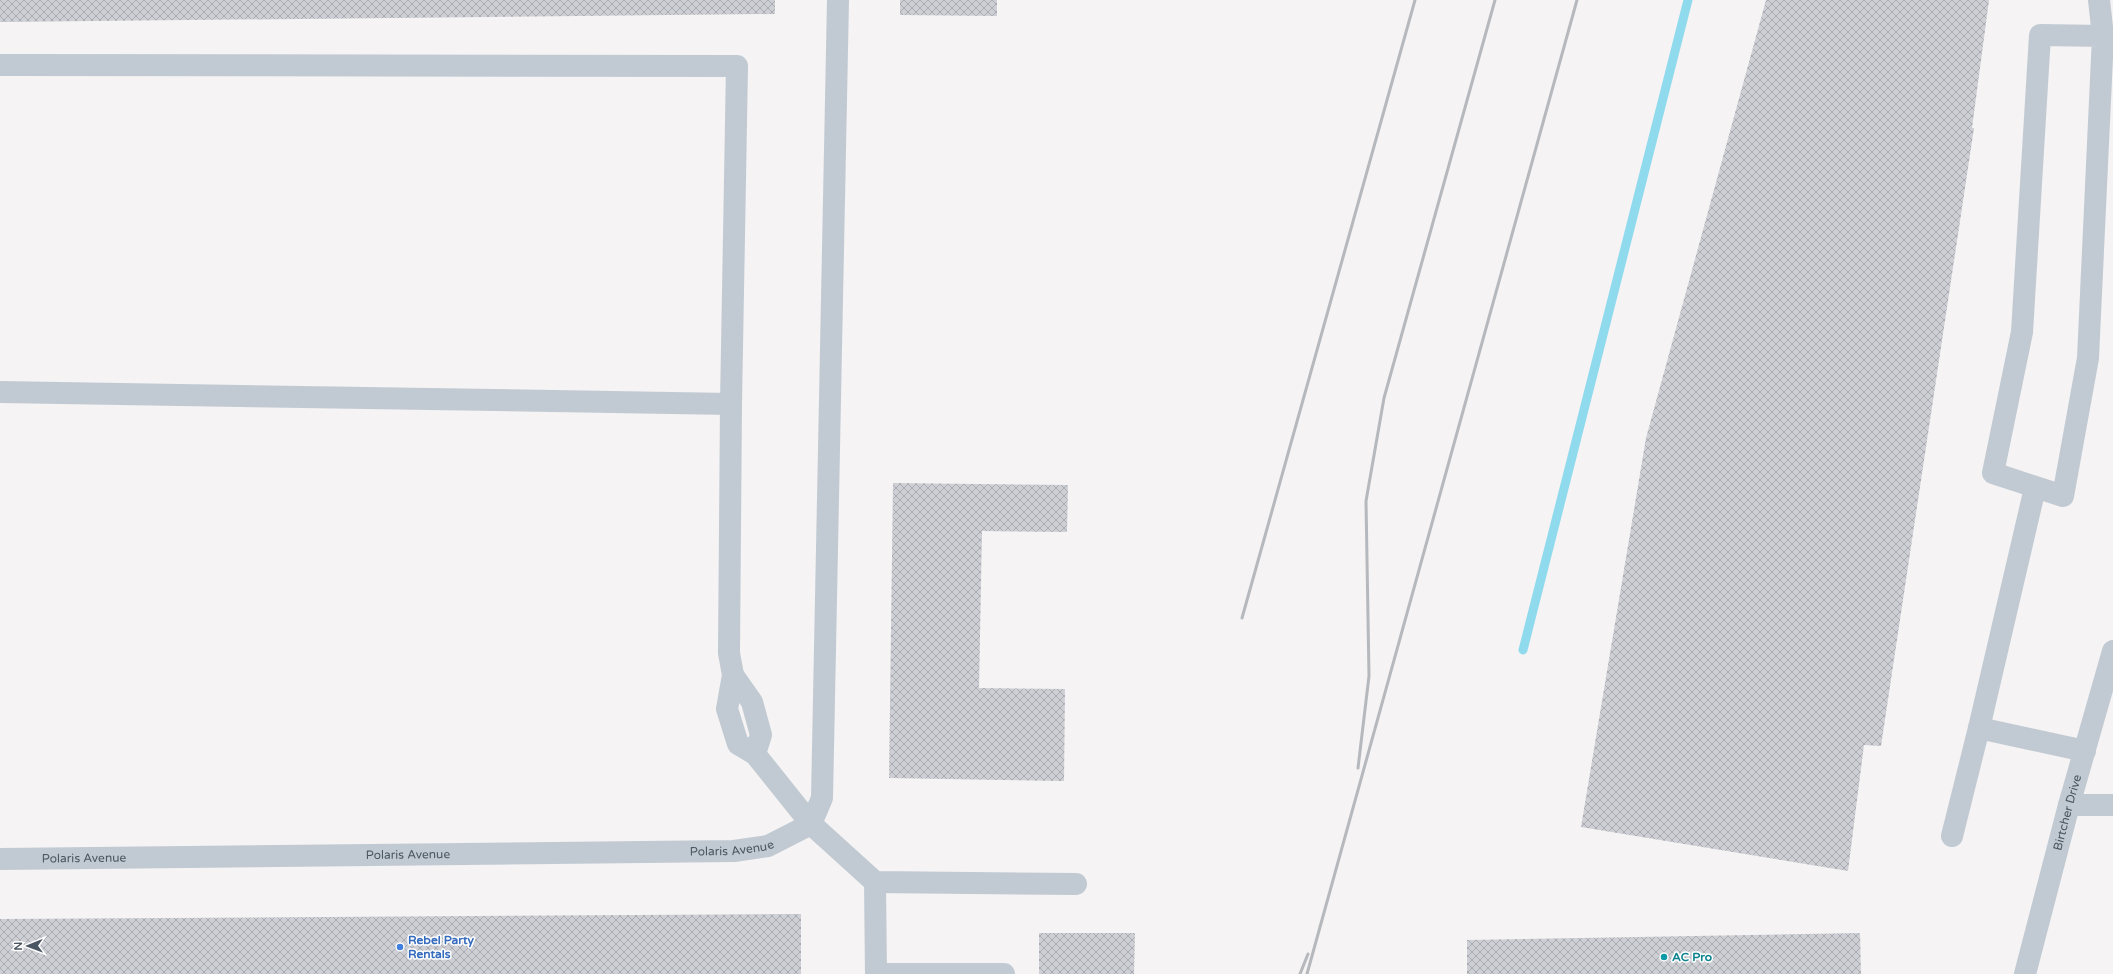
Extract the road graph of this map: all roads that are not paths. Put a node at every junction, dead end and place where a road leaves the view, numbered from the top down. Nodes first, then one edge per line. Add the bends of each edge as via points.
1 (838, 0) edge
2 (2099, 0) edge
3 (2108, 36) edge
4 (0, 65) edge
5 (0, 392) edge
6 (731, 404) junction
7 (2035, 488) junction
8 (2113, 651) edge
9 (1979, 728) junction
10 (2085, 751) junction
11 (2069, 805) junction
12 (2113, 805) edge
13 (811, 824) junction
14 (1952, 836) dead end
15 (0, 859) edge
16 (875, 882) junction
17 (1076, 884) dead end
18 (876, 974) edge
19 (1004, 974) edge
20 (2025, 974) edge

1 - 13 street via 822,798
2 - 3 street
3 - 7 street via 2088,358 2063,496
3 - 7 street via 2040,35 2022,332 1993,473
4 - 6 street via 738,66
5 - 6 street
6 - 13 street via 729,653 733,675 752,702 761,735 755,754
7 - 9 street
8 - 10 street, Birtcher Drive
9 - 10 street
9 - 14 street
10 - 11 street, Birtcher Drive
11 - 12 street
11 - 20 street, Birtcher Drive
13 - 15 street, Polaris Avenue via 768,846 734,851
13 - 16 street
16 - 17 street
16 - 18 street
18 - 19 street

